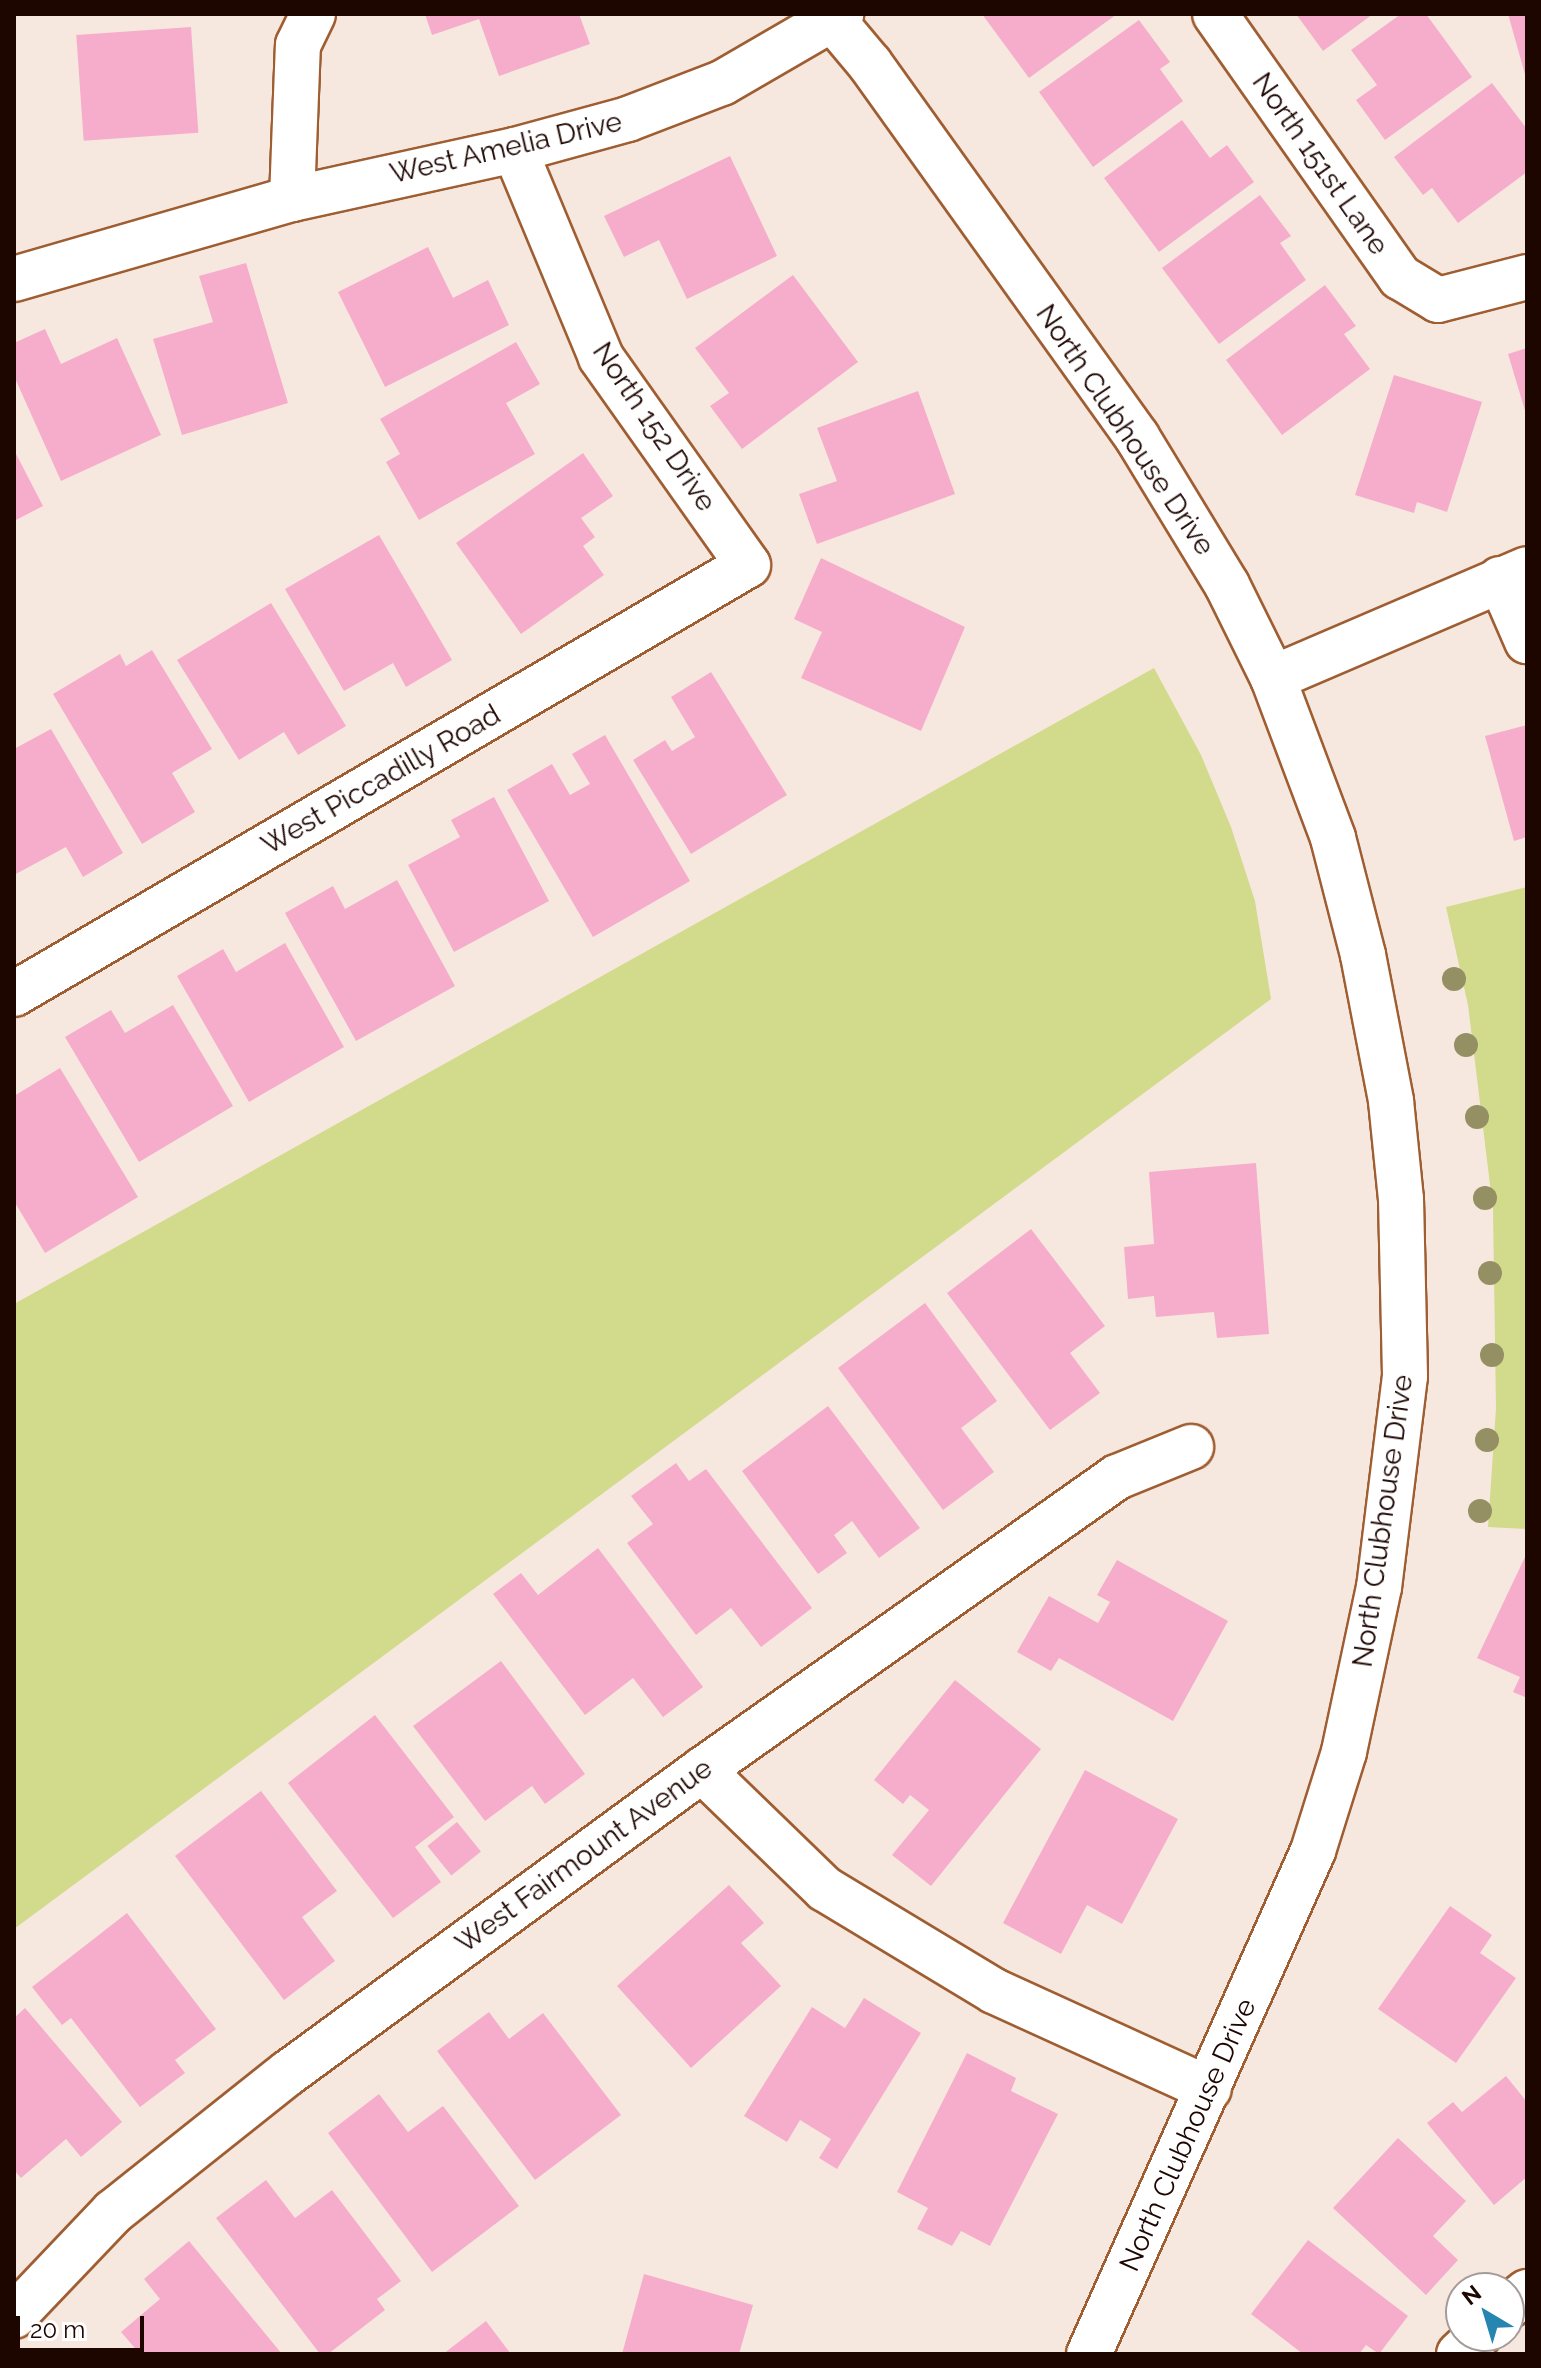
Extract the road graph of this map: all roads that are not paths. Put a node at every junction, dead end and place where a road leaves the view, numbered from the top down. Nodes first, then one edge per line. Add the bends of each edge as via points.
1 (313, 14) edge
2 (1215, 14) edge
3 (835, 15) edge
4 (515, 150) junction
5 (292, 199) junction
6 (1527, 277) edge
7 (14, 279) edge
8 (748, 565) joint
9 (1513, 574) edge
10 (1527, 641) edge
11 (1273, 678) junction
12 (14, 994) edge
13 (1191, 1447) dead end
14 (702, 1770) junction
15 (1209, 2089) junction
16 (14, 2316) edge
17 (1094, 2352) edge

1 - 5 street via 298,45
2 - 6 street, North 151st Lane via 1400,277 1438,300
3 - 4 street, West Amelia Drive via 722,83 628,119
3 - 11 street, North Clubhouse Drive via 1137,437 1227,585
4 - 5 street, West Amelia Drive
4 - 8 street, North 152 Drive via 601,357
5 - 7 street, West Amelia Drive
8 - 12 street, West Piccadilly Road
9 - 10 street
9 - 11 street
11 - 15 street, North Clubhouse Drive via 1333,838 1378,1029 1401,1199 1405,1376 1379,1587 1344,1752 1313,1851
13 - 14 street, West Fairmount Avenue via 1117,1477
14 - 15 street via 825,1889 994,1991
14 - 16 street, West Fairmount Avenue via 288,2073 113,2212
15 - 17 street, North Clubhouse Drive

